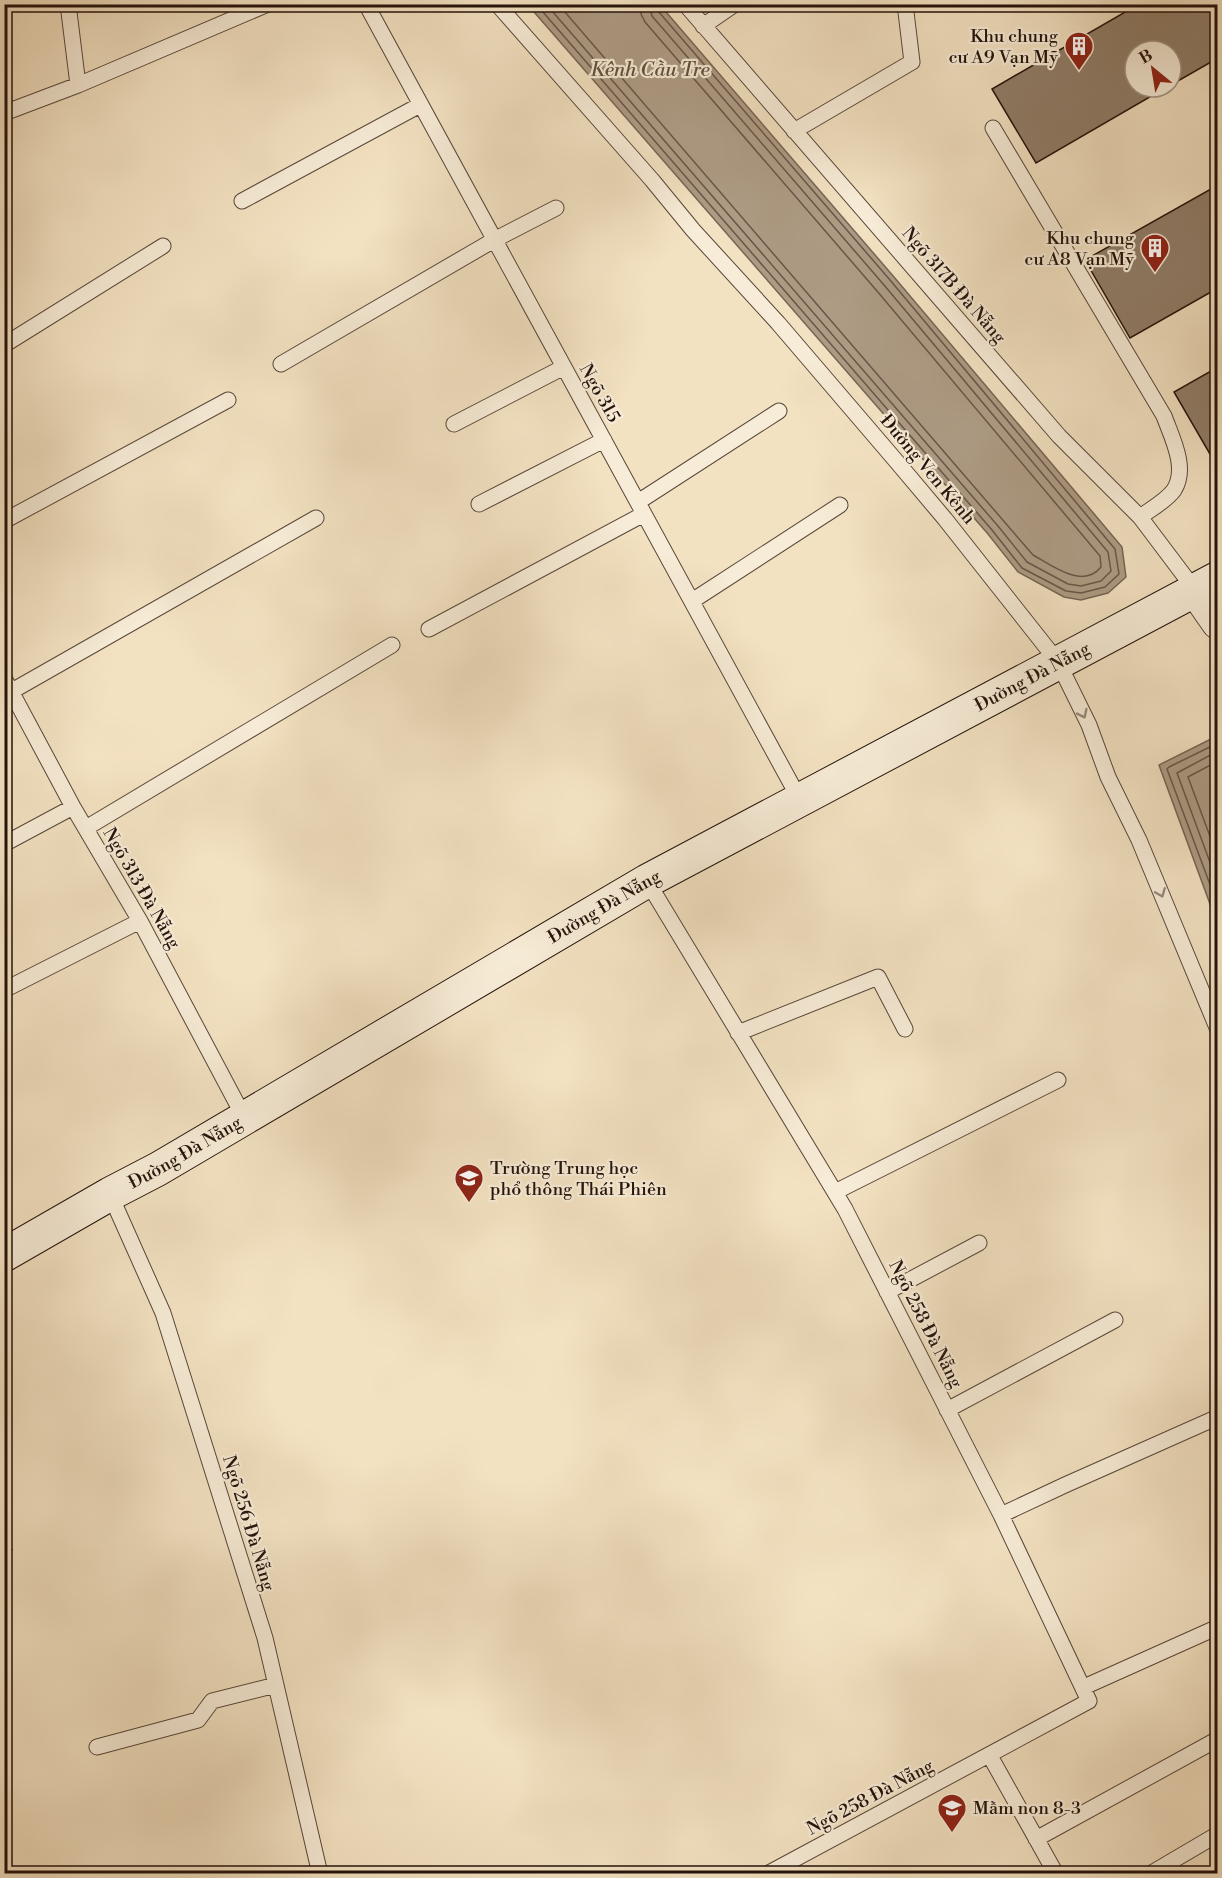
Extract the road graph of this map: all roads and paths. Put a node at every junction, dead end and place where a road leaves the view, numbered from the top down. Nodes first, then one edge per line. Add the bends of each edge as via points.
1 (68, 4) edge
2 (267, 4) edge
3 (366, 4) edge
4 (497, 4) edge
5 (685, 4) edge
6 (735, 4) edge
7 (905, 4) edge
8 (703, 26) junction
9 (78, 85) junction
10 (420, 105) junction
11 (4, 113) edge
12 (993, 128) dead end
13 (794, 130) junction
14 (242, 201) dead end
15 (556, 208) dead end
16 (494, 240) junction
17 (163, 246) dead end
18 (4, 345) edge
19 (281, 364) dead end
20 (564, 367) junction
21 (228, 400) dead end
22 (779, 411) dead end
23 (454, 424) dead end
24 (604, 440) junction
25 (478, 504) dead end
26 (840, 505) dead end
27 (641, 508) junction
28 (1140, 517) junction
29 (316, 518) dead end
30 (4, 521) edge
31 (1201, 587) edge
32 (692, 601) junction
33 (1218, 622) edge
34 (429, 629) dead end
35 (392, 645) dead end
36 (1061, 660) junction
37 (8, 685) edge
38 (800, 800) junction
39 (73, 807) junction
40 (86, 828) junction
41 (4, 844) edge
42 (647, 881) junction
43 (140, 921) junction
44 (4, 990) edge
45 (904, 1029) dead end
46 (1218, 1030) edge
47 (738, 1033) junction
48 (1058, 1080) dead end
49 (244, 1117) junction
50 (835, 1192) junction
51 (110, 1194) junction
52 (979, 1244) dead end
53 (4, 1255) edge
54 (887, 1292) junction
55 (1115, 1320) dead end
56 (947, 1410) junction
57 (1218, 1417) edge
58 (1001, 1515) junction
59 (1218, 1628) edge
60 (276, 1685) junction
61 (1084, 1687) junction
62 (1218, 1739) edge
63 (97, 1747) dead end
64 (990, 1755) junction
65 (1218, 1834) edge
66 (1036, 1839) junction
67 (320, 1874) edge
68 (768, 1874) edge
69 (1056, 1874) edge
70 (1150, 1874) edge

1 - 9 lane
2 - 9 lane
3 - 10 lane, Ngõ 315
4 - 36 lane, Đường Ven Kênh via 778,323
5 - 8 lane, Ngõ 317B Đà Nẵng
6 - 8 lane
7 - 13 lane via 912,62
8 - 13 lane, Ngõ 317B Đà Nẵng
9 - 11 lane
10 - 14 lane
10 - 16 lane, Ngõ 315
12 - 28 lane via 1164,416 1178,456 1179,480 1174,491
13 - 28 lane, Ngõ 317B Đà Nẵng via 1059,436
15 - 16 lane
16 - 19 lane
16 - 20 lane, Ngõ 315
17 - 18 lane
20 - 23 lane
20 - 24 lane, Ngõ 315
21 - 30 lane
22 - 27 lane
24 - 25 lane
24 - 27 lane, Ngõ 315
26 - 32 lane
27 - 32 lane, Ngõ 315
27 - 34 lane
28 - 31 lane, Ngõ 317B Đà Nẵng
29 - 37 lane
31 - 33 street
31 - 36 main road, Đường Đà Nẵng
32 - 38 lane, Ngõ 315
35 - 40 lane
36 - 38 main road, Đường Đà Nẵng
36 -> 46 lane, Đường Ven Kênh
37 - 39 lane, Ngõ 313 Đà Nẵng
38 - 42 main road, Đường Đà Nẵng
39 - 40 lane, Ngõ 313 Đà Nẵng
39 - 41 lane
40 - 43 lane, Ngõ 313 Đà Nẵng
42 - 47 lane, Ngõ 258 Đà Nẵng
42 - 49 main road, Đường Đà Nẵng
43 - 44 lane
43 - 49 lane, Ngõ 313 Đà Nẵng
45 - 47 lane via 878,978
47 - 50 lane, Ngõ 258 Đà Nẵng
48 - 50 lane
49 - 51 main road, Đường Đà Nẵng
50 - 54 lane, Ngõ 258 Đà Nẵng
51 - 53 main road, Đường Đà Nẵng
51 - 60 lane, Ngõ 256 Đà Nẵng via 163,1313 265,1638
52 - 54 lane
54 - 56 lane, Ngõ 258 Đà Nẵng
55 - 56 lane
56 - 58 lane, Ngõ 258 Đà Nẵng
57 - 58 lane
58 - 61 lane, Ngõ 258 Đà Nẵng
59 - 61 lane
60 - 63 lane via 212,1701 198,1720
60 - 67 lane, Ngõ 256 Đà Nẵng
61 - 64 lane, Ngõ 258 Đà Nẵng via 1089,1701
62 - 66 lane
64 - 66 lane
64 - 68 lane, Ngõ 258 Đà Nẵng
65 - 70 lane
66 - 69 lane

